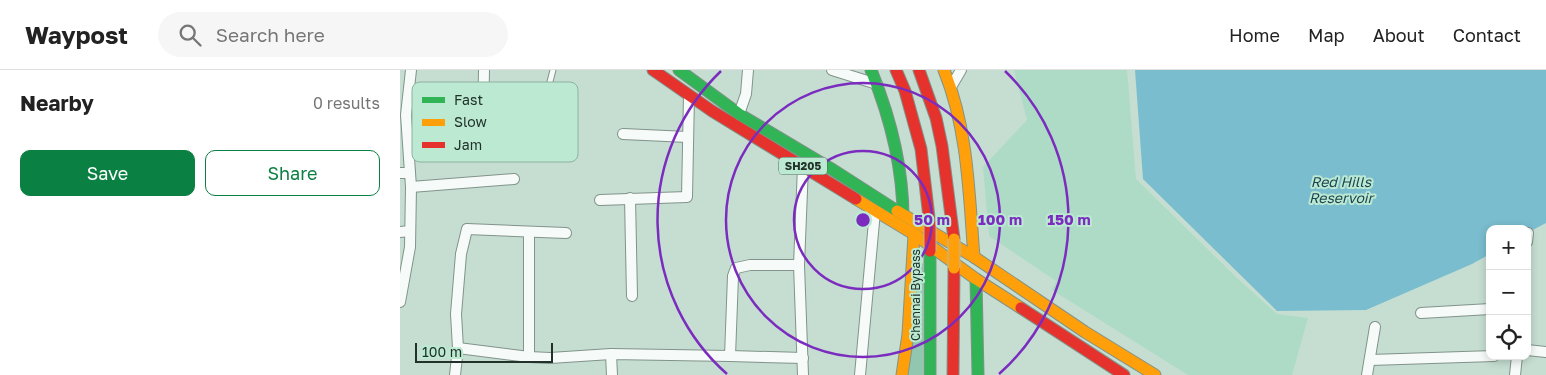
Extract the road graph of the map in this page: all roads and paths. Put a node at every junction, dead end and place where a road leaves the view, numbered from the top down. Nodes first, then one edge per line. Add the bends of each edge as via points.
1 (411, 70) edge
2 (653, 70) edge
3 (679, 70) edge
4 (748, 70) edge
5 (832, 70) edge
6 (870, 70) edge
7 (896, 70) edge
8 (944, 70) edge
9 (961, 70) edge
10 (920, 74) edge
11 (876, 84) junction
12 (952, 87) junction
13 (689, 95) junction
14 (739, 114) junction
15 (403, 116) edge
16 (622, 134) dead end
17 (688, 137) junction
18 (803, 166) junction
19 (405, 173) edge
20 (514, 179) dead end
21 (412, 187) junction
22 (630, 198) junction
23 (600, 200) dead end
24 (875, 211) junction
25 (904, 216) junction
26 (902, 228) junction
27 (405, 231) edge
28 (529, 232) junction
29 (566, 233) dead end
30 (914, 235) junction
31 (974, 257) junction
32 (799, 265) junction
33 (976, 278) junction
34 (402, 282) edge
35 (632, 296) dead end
36 (400, 302) edge
37 (1486, 309) edge
38 (1421, 313) dead end
39 (1375, 327) dead end
40 (458, 348) junction
41 (1531, 350) edge
42 (1546, 352) edge
43 (611, 354) junction
44 (730, 356) junction
45 (1486, 356) edge
46 (528, 357) junction
47 (803, 358) junction
48 (1370, 360) junction
49 (1516, 360) edge
50 (455, 375) edge
51 (612, 375) edge
52 (803, 375) edge
53 (860, 375) edge
54 (902, 375) edge
55 (930, 375) edge
56 (953, 375) edge
57 (978, 375) edge
58 (1124, 375) edge
59 (1155, 375) edge
60 (1367, 375) edge
61 (1515, 375) edge

1 - 15 street
2 - 13 main road, SH205
3 - 14 main road
4 - 14 street via 746,94
5 - 11 street
6 - 11 main road
7 - 55 main road, Chennai Bypass, bridge via 922,149 930,226
8 - 12 main road
9 - 12 street
10 - 56 main road, bridge via 942,146 954,234
11 - 25 main road via 900,165
12 - 31 main road via 967,160
13 - 17 street
13 - 18 main road, SH205
14 - 25 main road
15 - 19 street
16 - 17 street
17 - 22 street via 687,197
18 - 24 main road, SH205
18 - 32 street
19 - 21 street
20 - 21 street
21 - 27 street
22 - 23 street
22 - 35 street
24 - 26 main road, SH205
24 - 53 street
25 - 26 main road
25 - 31 main road
26 - 30 main road, SH205
27 - 34 street via 410,247
28 - 29 street
28 - 40 street via 467,229 461,254 456,314
28 - 46 street
30 - 33 main road, SH205
30 - 54 main road
31 - 59 main road
32 - 44 street via 736,268
32 - 47 street
33 - 57 main road
33 - 58 main road, SH205
34 - 36 street
37 - 38 street
39 - 48 street
40 - 46 street
40 - 50 street
41 - 42 street
43 - 44 street
43 - 46 street
43 - 51 street
44 - 47 street
45 - 48 street
47 - 52 street
48 - 60 street
49 - 61 street

